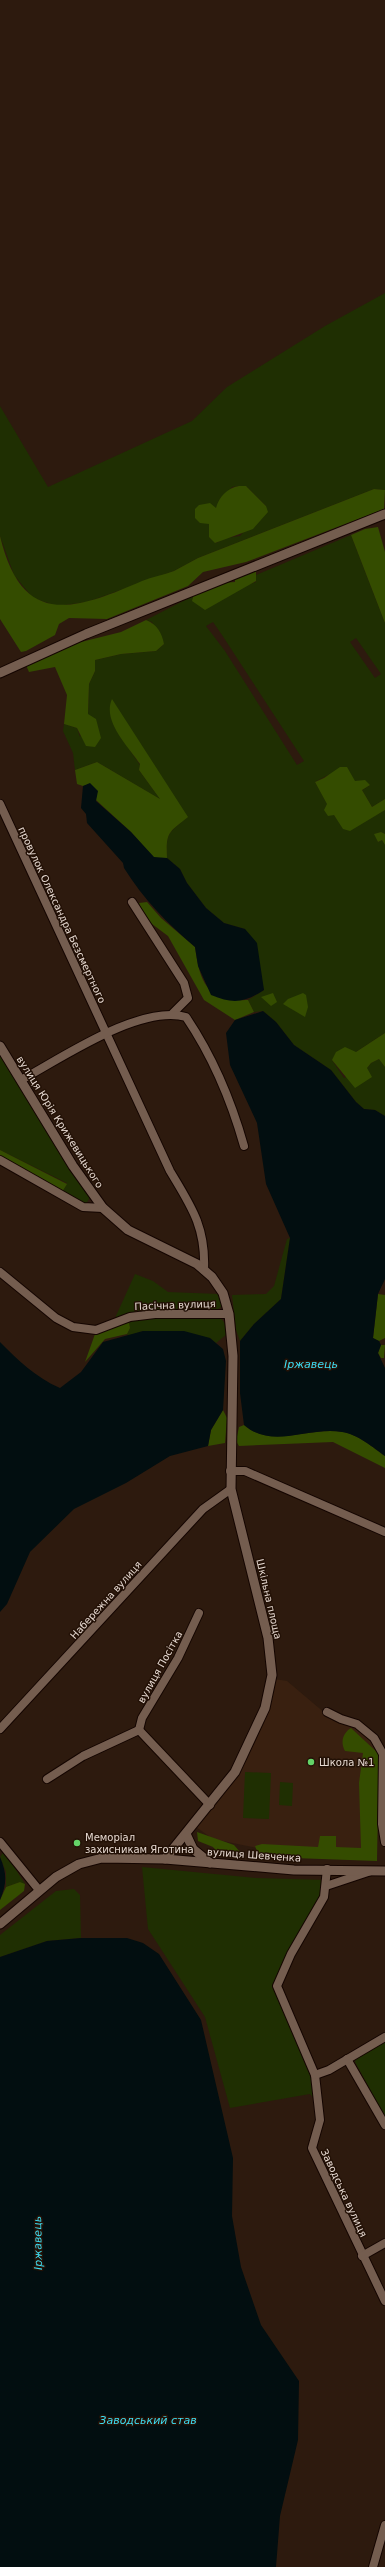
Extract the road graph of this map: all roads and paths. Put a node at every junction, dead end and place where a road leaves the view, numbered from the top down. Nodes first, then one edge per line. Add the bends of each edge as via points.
1 (385, 514) edge
2 (0, 673) edge
3 (0, 804) edge
4 (132, 902) dead end
5 (173, 1013) junction
6 (107, 1034) junction
7 (0, 1046) edge
8 (21, 1080) junction
9 (244, 1146) dead end
10 (0, 1160) edge
11 (103, 1208) junction
12 (204, 1270) junction
13 (0, 1272) edge
14 (229, 1314) junction
15 (230, 1471) junction
16 (231, 1489) junction
17 (385, 1532) edge
18 (199, 1613) dead end
19 (326, 1712) dead end
20 (0, 1729) edge
21 (139, 1730) junction
22 (46, 1779) dead end
23 (210, 1805) junction
24 (186, 1834) junction
25 (0, 1842) edge
26 (385, 1842) edge
27 (165, 1859) junction
28 (210, 1864) junction
29 (327, 1869) junction
30 (375, 1870) junction
31 (385, 1871) edge
32 (326, 1886) junction
33 (39, 1890) junction
34 (0, 1924) edge
35 (385, 2037) edge
36 (347, 2058) junction
37 (315, 2075) junction
38 (385, 2125) edge
39 (385, 2243) edge
40 (362, 2256) junction
41 (385, 2301) edge
42 (385, 2525) edge
43 (373, 2567) edge

1 - 2 street via 94,631
3 - 6 street, провулок Олександра Безсмертного
4 - 5 street via 184,983 188,998
5 - 6 street via 156,1015
5 - 9 street via 186,1017 202,1040 232,1104
6 - 8 street
6 - 12 street, провулок Олександра Безсмертного via 170,1171 198,1218 205,1255
7 - 8 street, вулиця Юрія Крижевицького
8 - 11 street, вулиця Юрія Крижевицького via 73,1166
10 - 11 street via 83,1207
11 - 12 street, вулиця Юрія Крижевицького via 128,1230 197,1264
12 - 14 street, вулиця Юрія Крижевицького via 223,1293
13 - 14 street, Пасічна вулиця via 56,1318 73,1327 96,1330 130,1317 155,1314
14 - 15 street, Шкільна площа via 233,1356
15 - 16 street, Шкільна площа
15 - 17 street via 245,1471
16 - 20 street, Набережна вулиця via 202,1509
16 - 23 street, Шкільна площа via 268,1638 272,1675 265,1708 253,1739 235,1772
18 - 21 street, вулиця Посітка via 174,1665 142,1718
19 - 26 street via 341,1720 357,1724 374,1738 383,1754 382,1824
21 - 22 street via 83,1756
21 - 23 street
23 - 24 street, Шкільна площа
24 - 27 street, Шкільна площа
24 - 28 street via 193,1849
25 - 33 street
27 - 28 street, вулиця Шевченка
27 - 33 street, вулиця Шевченка via 102,1858 79,1864
28 - 29 street, вулиця Шевченка via 294,1870
29 - 30 street, вулиця Шевченка
29 - 32 street, Заводська вулиця
30 - 31 street, вулиця Шевченка
30 - 32 street
32 - 37 street, Заводська вулиця via 324,1897 277,1986
33 - 34 street, вулиця Шевченка
35 - 36 street
36 - 37 street via 329,2070
36 - 38 street
37 - 40 street, Заводська вулиця via 320,2120 312,2148
39 - 40 street
40 - 41 street, Заводська вулиця
42 - 43 street

